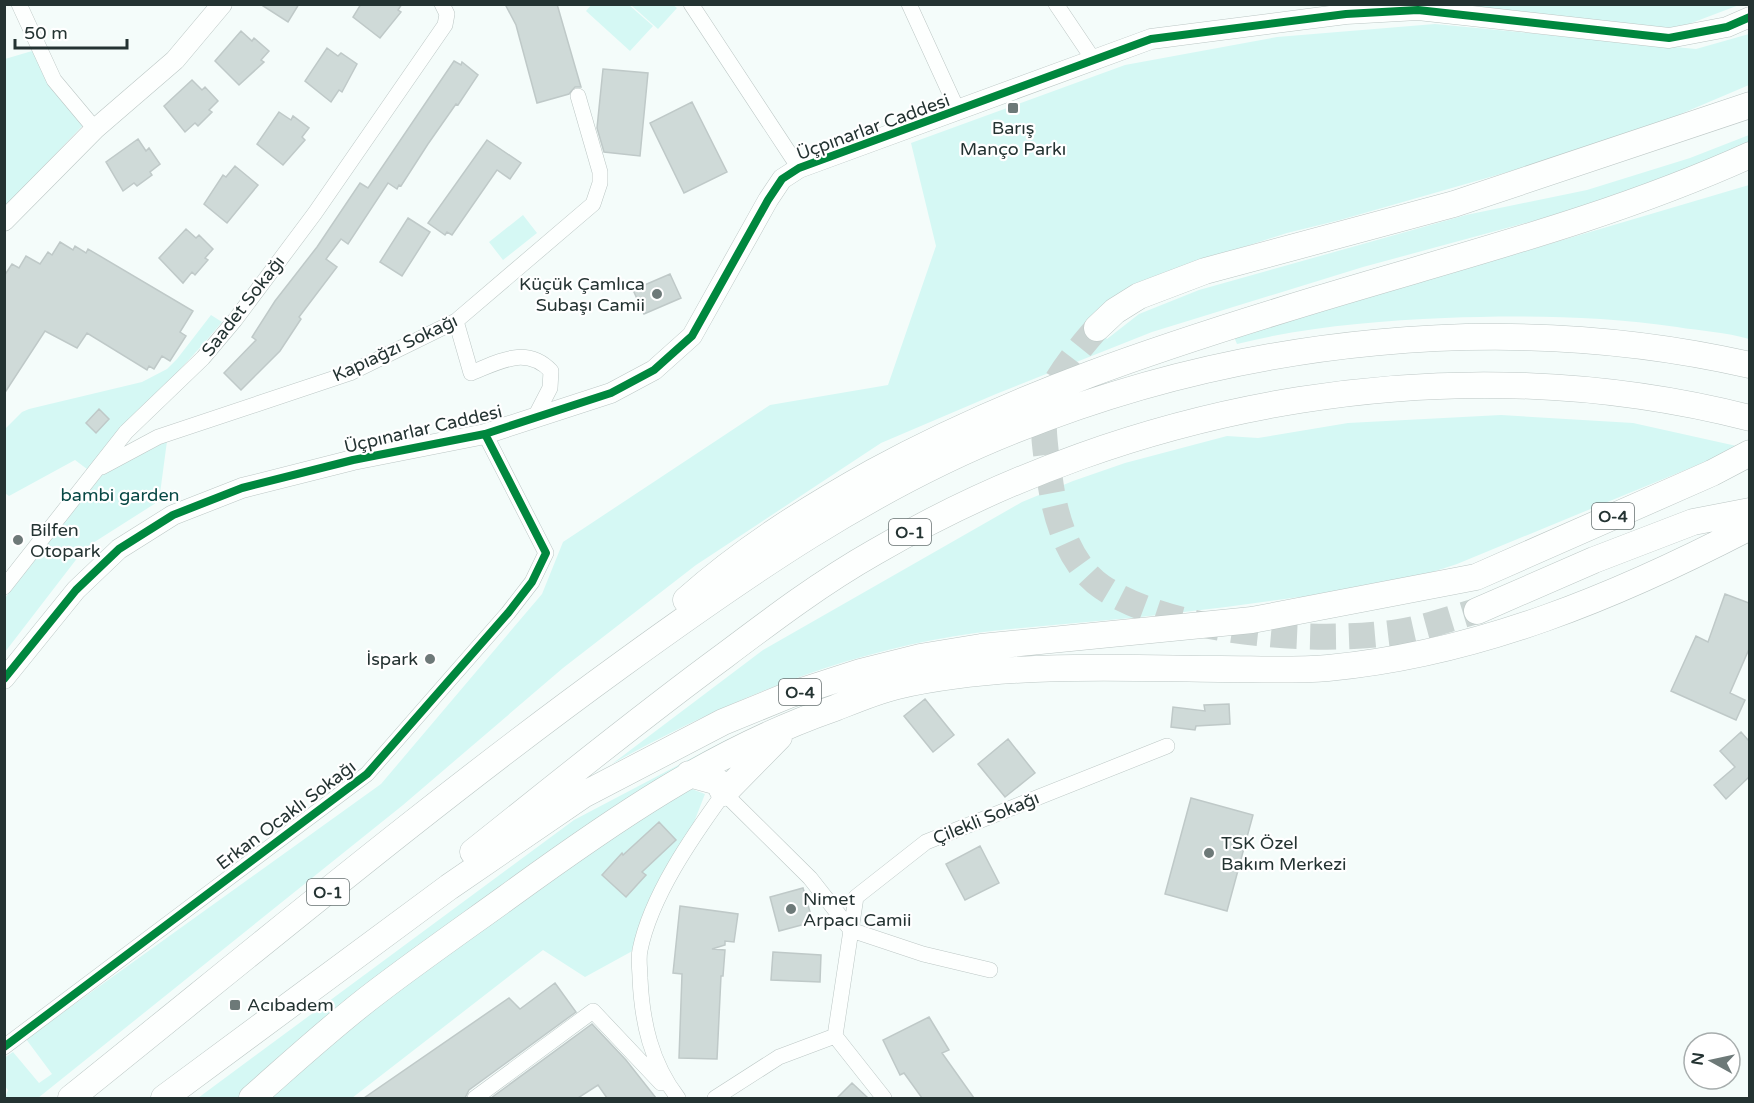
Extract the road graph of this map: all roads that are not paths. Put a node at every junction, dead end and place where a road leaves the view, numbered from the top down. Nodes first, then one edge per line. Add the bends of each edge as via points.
1 (19, 4) edge
2 (222, 4) edge
3 (442, 4) edge
4 (691, 4) edge
5 (909, 4) edge
6 (1056, 4) edge
7 (1344, 9) edge
8 (1749, 17) edge
9 (1093, 59) junction
10 (579, 96) dead end
11 (1749, 105) edge
12 (958, 111) junction
13 (95, 129) junction
14 (1749, 155) edge
15 (799, 168) junction
16 (4, 221) edge
17 (456, 321) junction
18 (1097, 328) tunnel mouth
19 (1749, 364) edge
20 (535, 417) junction
21 (1749, 417) edge
22 (485, 434) junction
23 (1749, 453) edge
24 (97, 470) junction
25 (1749, 510) edge
26 (1749, 520) edge
27 (1749, 526) edge
28 (1611, 582) junction
29 (4, 587) edge
30 (4, 679) edge
31 (588, 689) junction
32 (794, 722) junction
33 (1167, 747) dead end
34 (689, 774) junction
35 (724, 793) junction
36 (851, 930) junction
37 (990, 970) dead end
38 (835, 1036) junction
39 (4, 1047) edge
40 (221, 1057) junction
41 (71, 1098) edge
42 (164, 1098) edge
43 (252, 1098) edge
44 (475, 1098) edge
45 (677, 1098) edge
46 (715, 1098) edge
47 (884, 1098) edge

1 - 13 street via 54,80
2 - 13 street via 175,60
3 - 24 street, Saadet Sokağı via 447,14 445,25 315,213 217,341 136,421
4 - 15 street
5 - 12 street
6 - 9 street
7 - 8 street, Üçpınarlar Caddesi via 1418,10 1669,38 1727,27
7 - 9 street, Üçpınarlar Caddesi via 1151,39
9 - 12 street, Üçpınarlar Caddesi
10 - 17 street, Kapıağzı Sokağı via 600,172 593,204
11 - 18 highway via 1454,204 1186,278 1139,296
12 - 15 street, Üçpınarlar Caddesi
13 - 16 street
14 - 31 highway via 1565,226 1128,359 1017,401 808,509 724,566
15 - 20 street, Üçpınarlar Caddesi via 782,179 768,200 692,336 654,370 611,393
17 - 20 street via 471,373 512,356 530,357 551,371 550,388
17 - 24 street, Kapıağzı Sokağı via 350,373 158,437
19 - 31 highway, O-1 via 1576,340 1428,339 1271,357 1098,400 1014,430 834,519 735,582
20 - 22 street, Üçpınarlar Caddesi
21 - 40 highway, O-1 via 1612,391 1501,384 1421,386 1270,405 1190,422 1030,474 874,552 760,629 648,712
22 - 30 street, Üçpınarlar Caddesi via 353,460 242,488 173,515 119,549 76,590
22 - 39 street, Erkan Ocaklı Sokağı via 546,554 532,582 508,613 366,774
23 - 40 highway, O-4 via 1476,577 1252,620 981,647 920,657 789,695 723,722 583,795 449,887
24 - 29 street, Saadet Sokağı
25 - 28 highway via 1693,522 1477,611
26 - 28 highway
27 - 28 highway via 1695,555
28 - 32 highway via 1555,616 1468,644 1399,658 1325,668 1076,668 980,673 892,687
31 - 41 highway, O-1 via 478,771
32 - 34 highway
32 - 35 highway
33 - 36 street, Çilekli Sokağı via 926,842 856,897
34 - 35 highway via 718,783
34 - 43 highway via 601,830 377,992
35 - 36 street via 810,878
35 - 45 street via 698,829 655,905 639,952 642,1014 663,1079
36 - 37 street via 923,954
36 - 38 street, Çilekli Sokağı
38 - 46 street via 779,1057
38 - 47 street
40 - 42 highway, O-1
44 - 45 street via 593,1011

